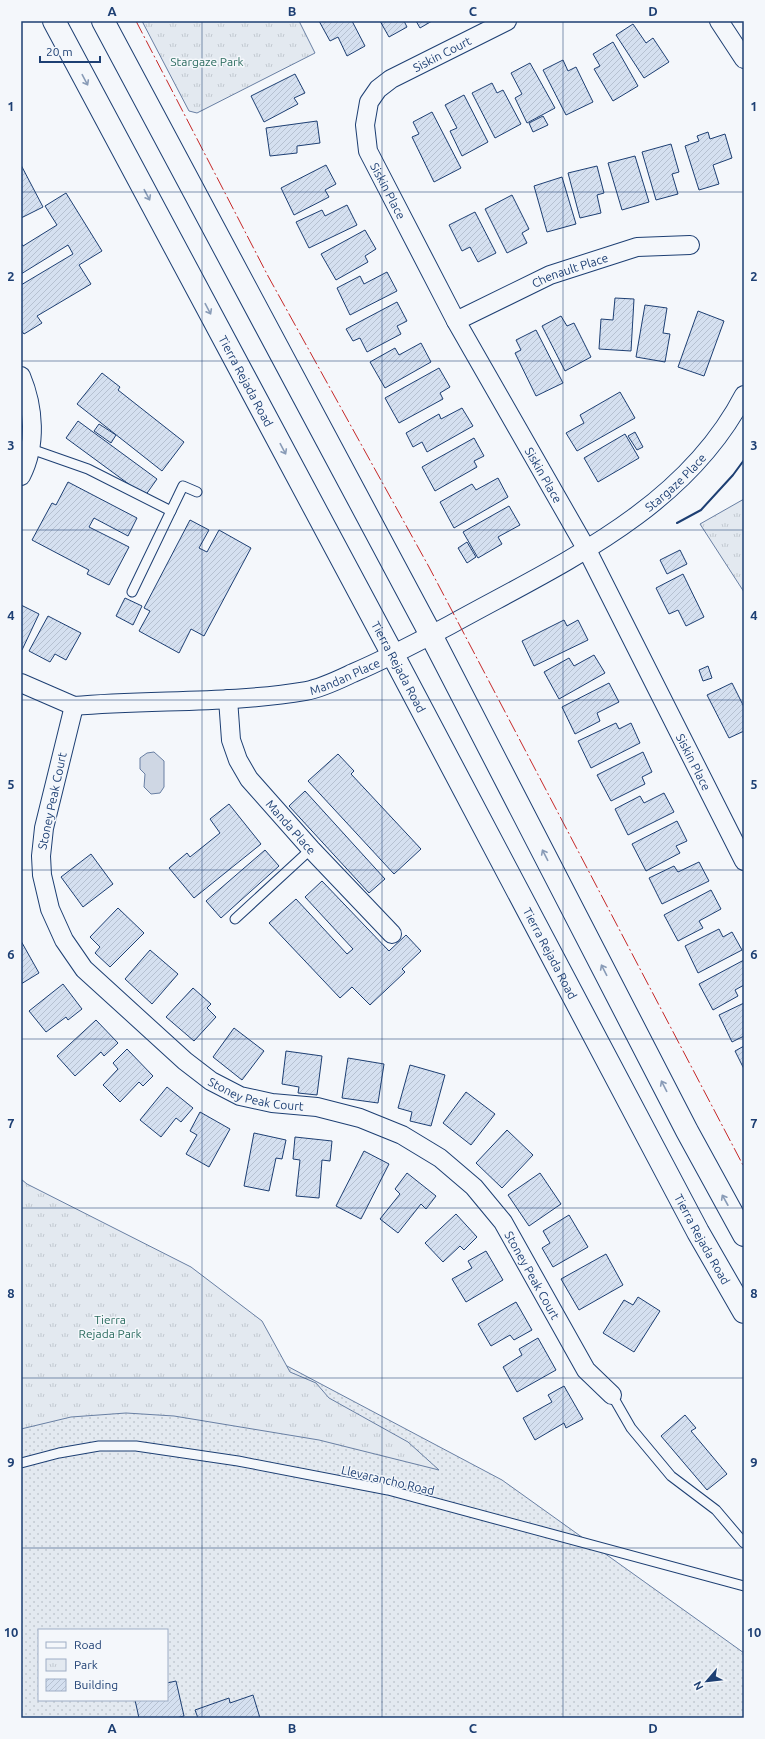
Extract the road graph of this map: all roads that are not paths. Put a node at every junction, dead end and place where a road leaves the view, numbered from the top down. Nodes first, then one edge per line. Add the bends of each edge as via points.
1 (54, 21) edge
2 (103, 21) edge
3 (507, 21) edge
4 (719, 21) edge
5 (744, 58) edge
6 (378, 89) joint
7 (690, 245) dead end
8 (456, 321) junction
9 (21, 376) edge
10 (744, 395) edge
11 (31, 450) junction
12 (21, 476) edge
13 (197, 492) dead end
14 (171, 511) junction
15 (587, 550) junction
16 (132, 592) dead end
17 (431, 635) junction
18 (393, 655) junction
19 (21, 683) edge
20 (228, 699) junction
21 (74, 706) junction
22 (311, 849) junction
23 (744, 861) edge
24 (235, 919) dead end
25 (392, 934) dead end
26 (744, 1235) edge
27 (744, 1312) edge
28 (612, 1394) joint
29 (21, 1463) edge
30 (744, 1543) edge
31 (744, 1586) edge

1 -> 18 main road, Tierra Rejada Road
2 - 17 main road
3 - 6 street, Siskin Court via 391,79
4 - 5 street
6 - 8 street, Siskin Place via 369,102 365,117 368,151
7 - 8 street, Chenault Place via 637,247 550,275
8 - 15 street, Siskin Place
9 - 11 street via 32,418
10 - 15 street, Stargaze Place via 714,442 678,482 637,516
11 - 12 street
11 - 14 lane via 88,469
13 - 14 lane via 183,486
14 - 16 lane
15 - 17 street, Mandan Place
15 - 23 street, Siskin Place
17 - 18 street, Mandan Place
26 -> 17 main road via 687,1131
18 - 20 street, Mandan Place via 329,684 307,691
18 - 27 main road, Tierra Rejada Road via 695,1225
19 - 21 street
20 - 21 street, Mandan Place
20 - 22 street, Manda Place via 231,740 238,760 249,779
21 - 28 street, Stoney Peak Court via 44,828 41,856 42,875 50,909 64,940 84,969 185,1061 211,1081 240,1096 272,1103 317,1107 360,1118 402,1135 440,1158 474,1187 503,1222 586,1370
22 - 24 lane
22 - 25 street, Manda Place
28 - 30 lane via 631,1428 671,1476 716,1510
29 - 31 lane, Llevarancho Road via 99,1446 136,1446 238,1461 388,1490

